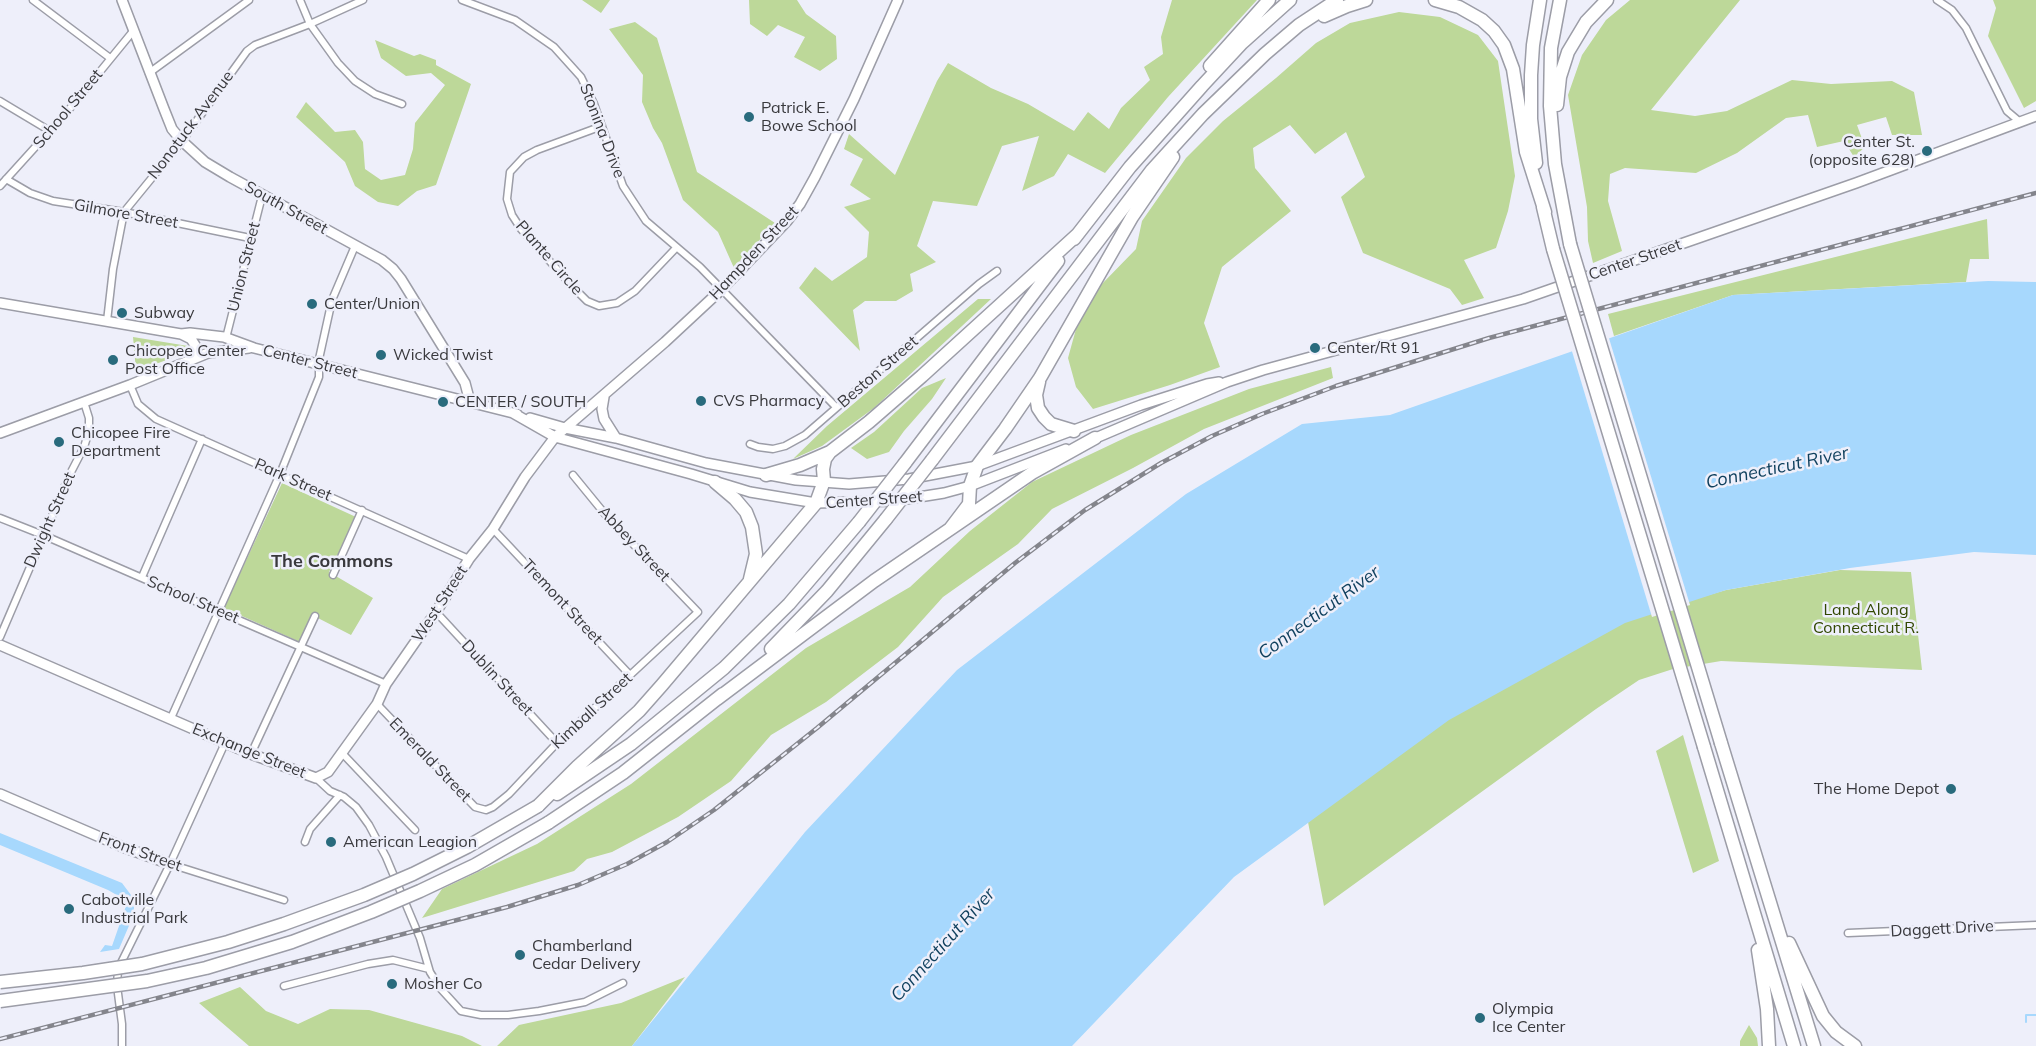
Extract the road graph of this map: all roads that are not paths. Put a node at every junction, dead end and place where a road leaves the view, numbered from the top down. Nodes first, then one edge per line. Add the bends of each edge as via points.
1 (33, 0) edge
2 (122, 0) edge
3 (249, 0) edge
4 (300, 0) edge
5 (363, 0) edge
6 (462, 0) edge
7 (898, 0) edge
8 (1269, 0) edge
9 (1290, 0) edge
10 (1337, 0) edge
11 (1366, 0) edge
12 (1435, 0) edge
13 (1540, 0) edge
14 (1560, 0) edge
15 (1606, 0) edge
16 (1937, 0) edge
17 (310, 24) junction
18 (134, 30) junction
19 (1265, 54) junction
20 (110, 58) junction
21 (149, 73) junction
22 (0, 101) edge
23 (402, 104) dead end
24 (1182, 108) junction
25 (1203, 114) junction
26 (2036, 116) edge
27 (2020, 122) junction
28 (602, 126) junction
29 (50, 131) junction
30 (182, 141) junction
31 (6, 178) junction
32 (0, 186) edge
33 (1560, 194) junction
34 (262, 196) junction
35 (124, 212) junction
36 (1545, 212) junction
37 (1078, 234) junction
38 (250, 238) junction
39 (355, 246) junction
40 (675, 248) junction
41 (997, 271) dead end
42 (722, 289) junction
43 (0, 303) edge
44 (107, 321) junction
45 (182, 334) junction
46 (226, 338) junction
47 (254, 348) junction
48 (208, 353) junction
49 (188, 361) junction
50 (319, 364) junction
51 (1040, 378) junction
52 (1227, 382) junction
53 (130, 385) junction
54 (604, 397) junction
55 (84, 402) junction
56 (470, 402) junction
57 (836, 408) junction
58 (513, 413) junction
59 (565, 428) junction
60 (1074, 431) junction
61 (0, 433) edge
62 (555, 436) junction
63 (616, 438) junction
64 (1095, 438) junction
65 (202, 439) junction
66 (750, 444) dead end
67 (830, 452) junction
68 (977, 466) junction
69 (280, 474) junction
70 (573, 475) dead end
71 (766, 475) junction
72 (715, 482) junction
73 (824, 482) junction
74 (970, 486) junction
75 (816, 503) junction
76 (362, 510) junction
77 (0, 518) edge
78 (493, 529) junction
79 (950, 529) junction
80 (43, 535) junction
81 (469, 559) junction
82 (333, 575) dead end
83 (142, 578) junction
84 (749, 583) junction
85 (219, 611) junction
86 (436, 612) junction
87 (698, 612) joint
88 (315, 616) dead end
89 (0, 637) edge
90 (0, 645) edge
91 (302, 647) junction
92 (630, 675) junction
93 (386, 684) junction
94 (717, 699) junction
95 (377, 704) junction
96 (171, 718) junction
97 (225, 743) junction
98 (557, 743) junction
99 (342, 753) junction
100 (251, 754) junction
101 (316, 778) junction
102 (0, 794) edge
103 (340, 795) junction
104 (538, 806) junction
105 (486, 810) joint
106 (415, 830) dead end
107 (305, 842) dead end
108 (170, 864) junction
109 (1764, 884) junction
110 (1748, 896) junction
111 (284, 900) dead end
112 (2036, 925) edge
113 (1848, 933) dead end
114 (429, 969) junction
115 (0, 982) edge
116 (623, 983) dead end
117 (284, 986) dead end
118 (0, 1001) edge
119 (122, 1046) edge
120 (1769, 1046) edge
121 (1794, 1046) edge
122 (1814, 1046) edge
123 (1855, 1046) edge

1 - 20 street
2 - 18 main road, South Street
3 - 21 street
4 - 17 street
5 - 17 street, Nonotuck Avenue
6 - 28 street, Stonina Drive via 515,20 554,47 581,76
7 - 42 main road, Hampden Street via 854,99 800,204
8 - 24 highway via 1216,59
9 - 24 highway via 1242,43
10 - 19 highway
11 - 19 highway via 1312,23
12 - 36 highway via 1482,20 1504,45 1513,69 1526,152
13 - 36 highway via 1532,52 1531,105
14 - 33 highway via 1552,40 1549,92
15 - 33 highway via 1573,41 1560,77
16 - 27 street via 1952,10 1966,28 2007,111
17 - 23 street via 355,81
17 - 30 street, Nonotuck Avenue via 247,51
18 - 20 street, School Street
18 - 21 main road, South Street
19 - 25 highway
20 - 29 street, School Street
21 - 30 main road, South Street via 172,129
22 - 29 street
24 - 37 highway
25 - 51 highway via 1132,217
25 - 94 highway, bridge via 1124,205 847,568 762,658
26 - 27 main road, Center Street
27 - 52 main road, Center Street via 1522,299
28 - 40 street, Stonina Drive via 632,201 646,221
28 - 40 street, Plante Circle via 524,157 510,172 507,199 512,215 579,294 599,306 617,303 635,291
29 - 31 street, School Street
30 - 34 main road, South Street via 205,162
30 - 35 street, Nonotuck Avenue
31 - 32 street, School Street
31 - 35 street, Gilmore Street via 53,201
33 - 109 highway, bridge via 1570,243
34 - 38 street, Union Street
34 - 39 main road, South Street
35 - 38 street, Gilmore Street
35 - 44 street, Nonotuck Avenue
36 - 110 highway, bridge
37 - 67 highway via 922,376
37 - 104 highway, bridge via 859,522 789,604 724,668 631,744
38 - 46 street, Union Street
39 - 50 street via 332,300
39 - 56 main road, South Street via 382,260 401,279 465,383
40 - 42 street, Stonina Drive
41 - 57 street, Beston Street
42 - 54 main road, Hampden Street
42 - 57 street, Stonina Drive
43 - 44 main road, Center Street
44 - 45 main road, Center Street
45 - 46 main road, Center Street
45 - 49 main road via 196,348
46 - 47 main road, Center Street
46 - 48 main road
47 - 48 main road
47 - 50 main road, Center Street
48 - 49 main road
49 - 53 main road
50 - 56 main road, Center Street
50 - 69 street via 319,377
51 - 60 highway via 1038,408 1051,424
51 - 68 highway
52 - 60 main road, Center Street via 1207,384
52 - 64 main road, Center Street
53 - 55 main road
53 - 65 street, Park Street via 138,404 150,415
54 - 59 main road, Hampden Street
54 - 63 main road via 604,419
55 - 61 main road
55 - 80 street, Dwight Street via 89,431
56 - 58 main road, Center Street
57 - 66 street, Beston Street via 805,435 785,446 773,449
58 - 59 main road, Center Street
58 - 62 main road, Center Street
59 - 62 main road, West Street
59 - 63 main road, Center Street
60 - 68 main road, Center Street
62 - 72 main road, Center Street
62 - 78 main road, West Street
63 - 71 main road, Center Street
64 - 74 main road, Center Street
64 - 79 highway via 1032,473
65 - 69 street, Park Street
65 - 83 street
67 - 71 highway
67 - 73 highway via 825,459
68 - 73 main road, Center Street via 909,479
68 - 74 highway
69 - 76 street, Park Street
69 - 85 street
70 - 87 street, Abbey Street via 609,519
71 - 73 main road, Center Street
72 - 75 main road, Center Street
72 - 84 highway via 746,512 752,526 756,554
73 - 75 highway
74 - 75 main road, Center Street via 894,501
74 - 79 highway via 969,504
75 - 84 highway
76 - 81 street, Park Street
76 - 82 street
77 - 80 street, School Street
78 - 81 main road, West Street
78 - 92 street, Tremont Street
79 - 94 highway via 816,623
80 - 83 street, School Street
80 - 89 street, Dwight Street
81 - 86 main road, West Street
83 - 85 street, School Street
84 - 104 highway via 646,702
85 - 91 street, School Street
85 - 96 street
86 - 93 main road, West Street
86 - 98 street, Dublin Street
87 - 92 street, Kimball Street
88 - 91 street
90 - 96 main road, Exchange Street
91 - 93 street, School Street
91 - 100 street
92 - 98 street, Kimball Street
93 - 95 main road, West Street
94 - 118 highway, bridge via 623,774 548,823 420,891 292,942 206,968 147,981
95 - 99 main road, West Street
95 - 105 street, Emerald Street via 475,807
96 - 97 main road, Exchange Street
97 - 100 main road, Exchange Street
97 - 108 street
98 - 105 street, Kimball Street via 510,794
99 - 101 main road, West Street via 328,772
99 - 106 street
100 - 101 main road, Exchange Street
101 - 103 street, Exchange Street
102 - 108 main road, Front Street
103 - 107 street via 310,829
103 - 114 street, Exchange Street via 361,813 386,857
104 - 115 highway, bridge via 413,874 284,924 142,964
108 - 111 street, Front Street
108 - 119 street via 118,969
109 - 122 highway
109 - 123 highway via 1820,1011 1833,1029
110 - 120 highway via 1766,1002
110 - 121 highway
112 - 113 street, Daggett Drive
114 - 116 street, Exchange Street via 461,1011 481,1015 508,1015 577,1004
114 - 117 street via 393,960

